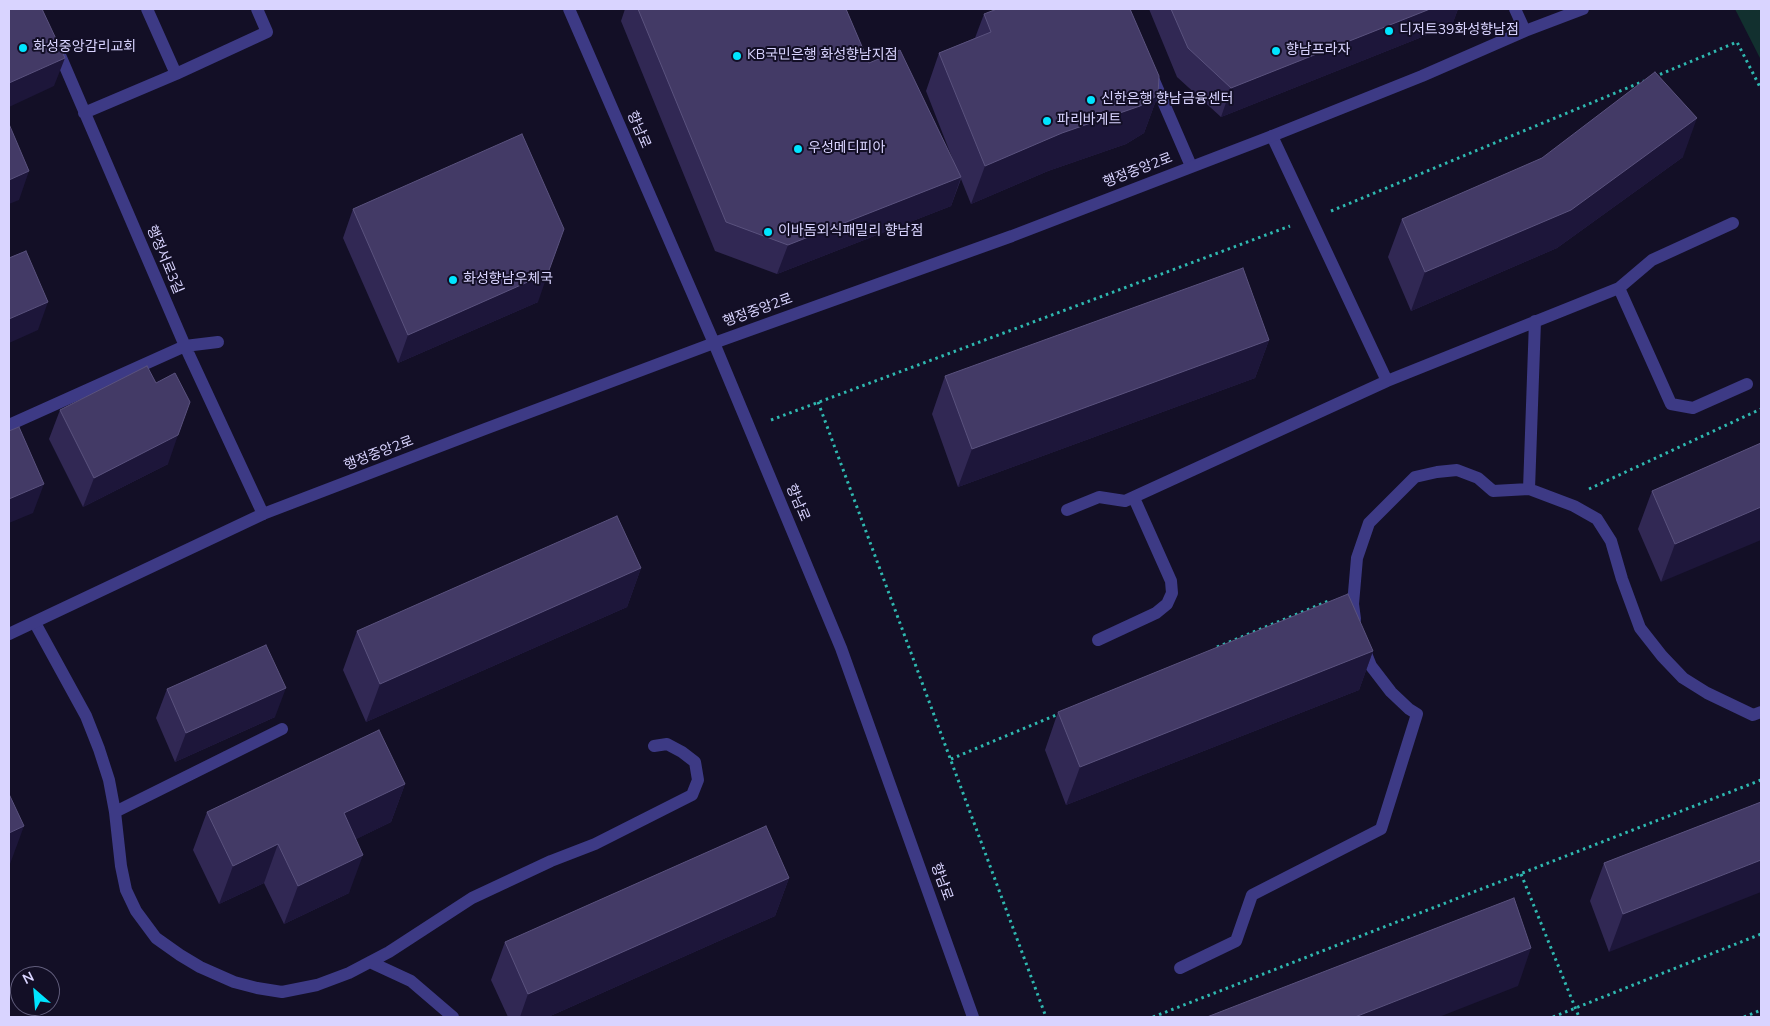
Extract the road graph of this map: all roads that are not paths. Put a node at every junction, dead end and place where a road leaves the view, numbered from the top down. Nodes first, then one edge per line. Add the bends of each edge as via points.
1 (148, 9) edge
2 (257, 9) edge
3 (569, 9) edge
4 (1515, 9) edge
5 (1583, 9) edge
6 (1525, 31) junction
7 (51, 35) edge
8 (1146, 61) edge
9 (176, 74) junction
10 (84, 113) junction
11 (1272, 136) junction
12 (1191, 166) junction
13 (1733, 223) dead end
14 (1619, 288) junction
15 (1535, 321) junction
16 (218, 342) dead end
17 (714, 343) junction
18 (185, 346) junction
19 (1387, 382) junction
20 (1747, 384) dead end
21 (9, 425) edge
22 (1529, 489) junction
23 (1134, 498) junction
24 (1067, 510) dead end
25 (263, 514) junction
26 (34, 622) junction
27 (9, 634) edge
28 (1098, 640) dead end
29 (1761, 712) edge
30 (282, 729) dead end
31 (654, 746) dead end
32 (115, 812) junction
33 (370, 962) junction
34 (1180, 968) dead end
35 (453, 1017) edge
36 (973, 1017) edge

1 - 9 street
2 - 9 street via 267,32
3 - 17 street, 향남로
4 - 6 street
5 - 6 street, 행정중앙2로
6 - 11 street, 행정중앙2로
7 - 10 street, 행정서로3길
8 - 12 street
9 - 10 street
10 - 18 street, 행정서로3길
11 - 12 street, 행정중앙2로
11 - 19 street
12 - 17 street, 행정중앙2로 via 1012,236
13 - 14 street via 1652,260
14 - 15 street
14 - 20 street via 1671,404 1693,408
15 - 19 street
15 - 22 street
16 - 18 street
17 - 25 street, 행정중앙2로
17 - 36 street, 향남로 via 841,648
18 - 21 street
18 - 25 street, 행정서로3길
19 - 23 street
22 - 29 street via 1574,506 1597,519 1611,541 1640,628 1683,678 1753,715
22 - 34 street via 1494,491 1478,478 1457,470 1437,472 1415,477 1369,523 1357,558 1353,604 1358,632 1371,666 1391,692 1417,714 1381,829 1252,895 1236,941
23 - 24 street via 1125,501 1099,497
23 - 28 street via 1172,582 1172,593 1167,604 1156,613
25 - 26 street, 행정중앙2로
26 - 27 street, 행정중앙2로
26 - 32 street via 86,716 109,780
30 - 32 street
31 - 33 street via 667,744 695,762 698,780 692,795 595,844 551,860 472,898
32 - 33 street via 126,890 136,911 156,938 200,967 234,982 282,992 317,985
33 - 35 street via 412,981

